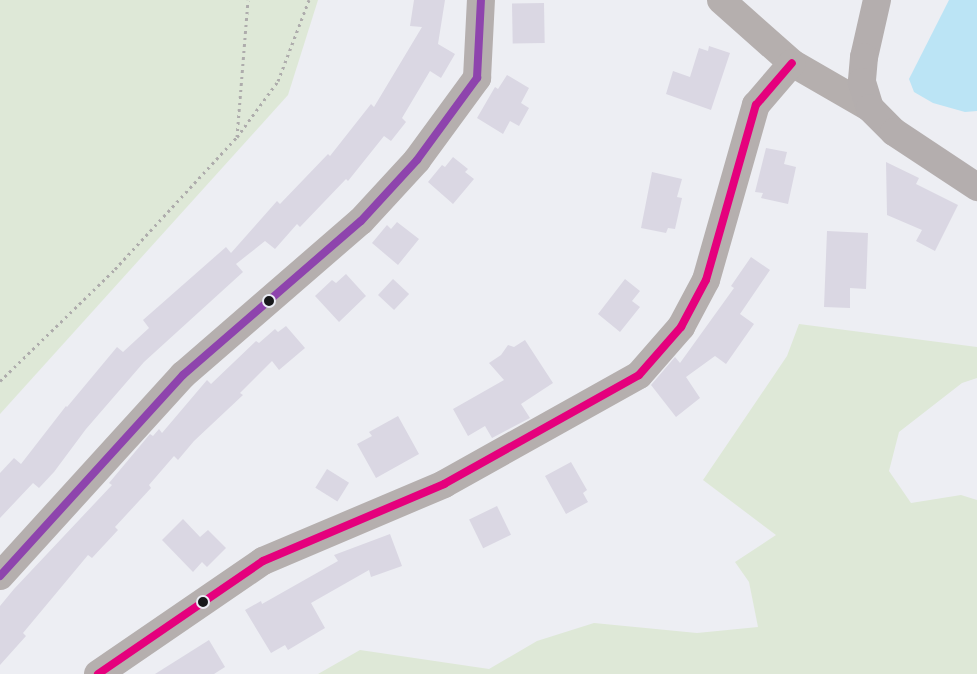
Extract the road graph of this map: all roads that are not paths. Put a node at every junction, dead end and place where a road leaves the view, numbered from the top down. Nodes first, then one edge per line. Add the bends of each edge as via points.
1 (481, 0) edge
2 (721, 0) edge
3 (877, 0) edge
4 (792, 63) junction
5 (870, 108) junction
6 (977, 187) edge
7 (0, 576) edge
8 (98, 674) edge

1 - 7 street via 477,78 417,160 361,221 183,375
2 - 4 street
3 - 5 street via 864,57 862,82
4 - 5 street
4 - 8 street via 756,105 706,280 681,327 639,375 444,484 263,561
5 - 6 street via 894,132

